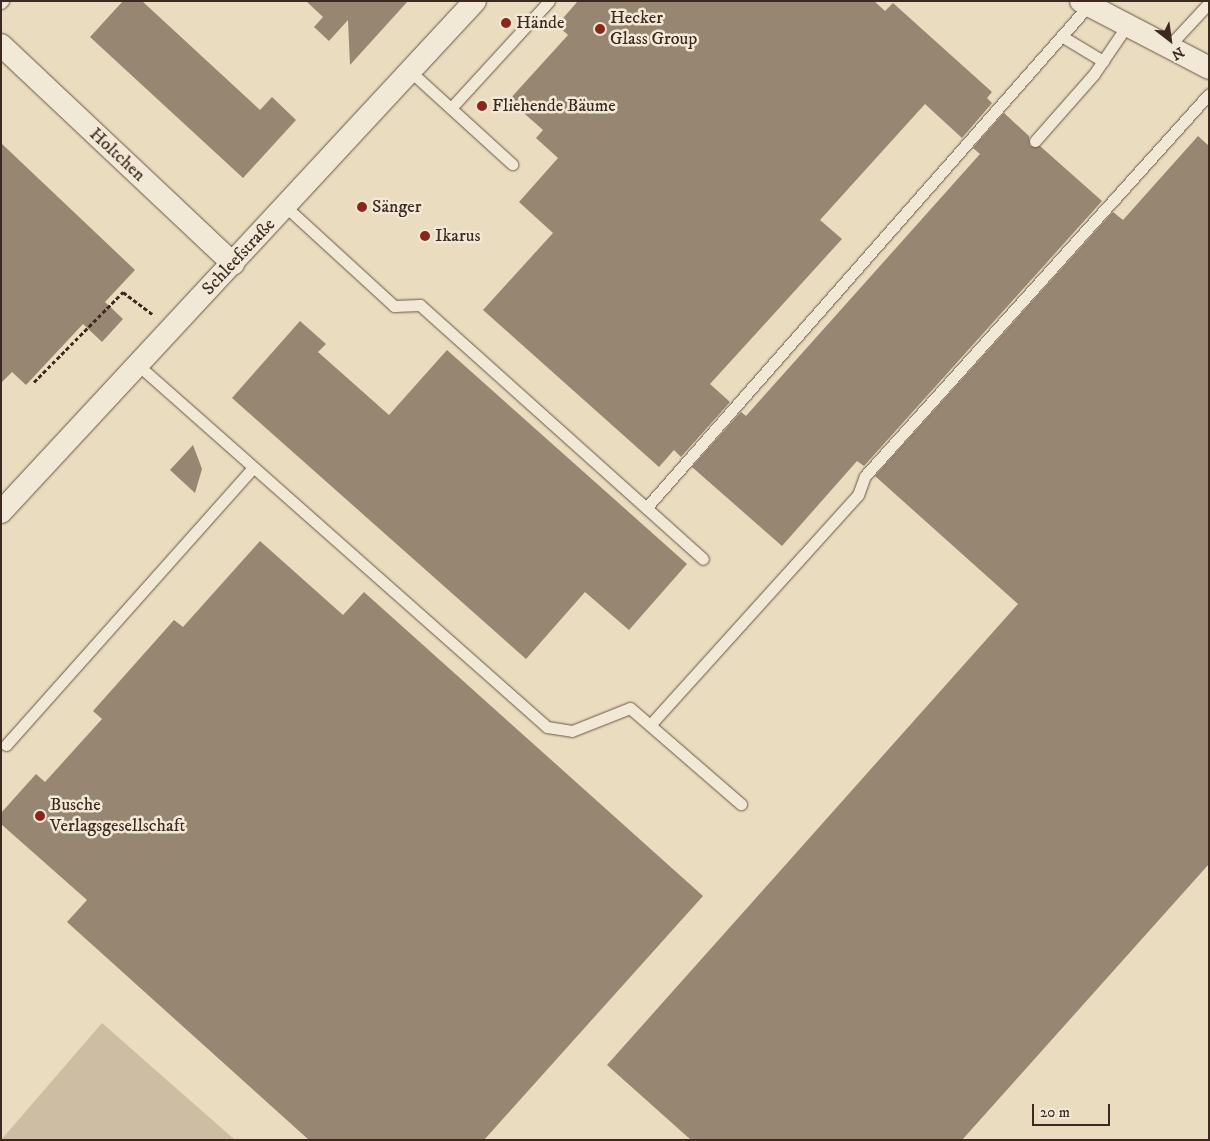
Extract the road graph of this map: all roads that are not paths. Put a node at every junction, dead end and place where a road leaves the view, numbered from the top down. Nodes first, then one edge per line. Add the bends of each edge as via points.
1 (475, 1) edge
2 (549, 1) edge
3 (1209, 3) edge
4 (1092, 4) edge
5 (1128, 24) junction
6 (1063, 37) junction
7 (1, 45) edge
8 (1170, 46) junction
9 (1103, 61) junction
10 (1209, 68) edge
11 (411, 72) junction
12 (1209, 94) edge
13 (451, 108) junction
14 (1035, 141) dead end
15 (512, 164) dead end
16 (286, 207) junction
17 (233, 264) junction
18 (138, 365) junction
19 (253, 468) junction
20 (646, 508) junction
21 (1, 512) edge
22 (703, 559) dead end
23 (650, 726) junction
24 (6, 746) dead end
25 (741, 804) dead end

1 - 11 street, Schleefstraße
2 - 13 lane
3 - 8 lane
4 - 5 street
4 - 6 lane
5 - 8 street
5 - 9 lane
6 - 9 lane
6 - 20 lane
7 - 17 street, Holtchen
8 - 10 street
9 - 14 lane
11 - 13 lane
11 - 16 street, Schleefstraße
12 - 23 lane via 865,476 858,495
13 - 15 lane
16 - 17 street, Schleefstraße
16 - 20 lane via 394,306 420,305
17 - 18 street, Schleefstraße
18 - 19 lane
18 - 21 street, Schleefstraße
19 - 23 lane via 547,727 572,731 630,708
19 - 24 lane
20 - 22 lane
23 - 25 lane

